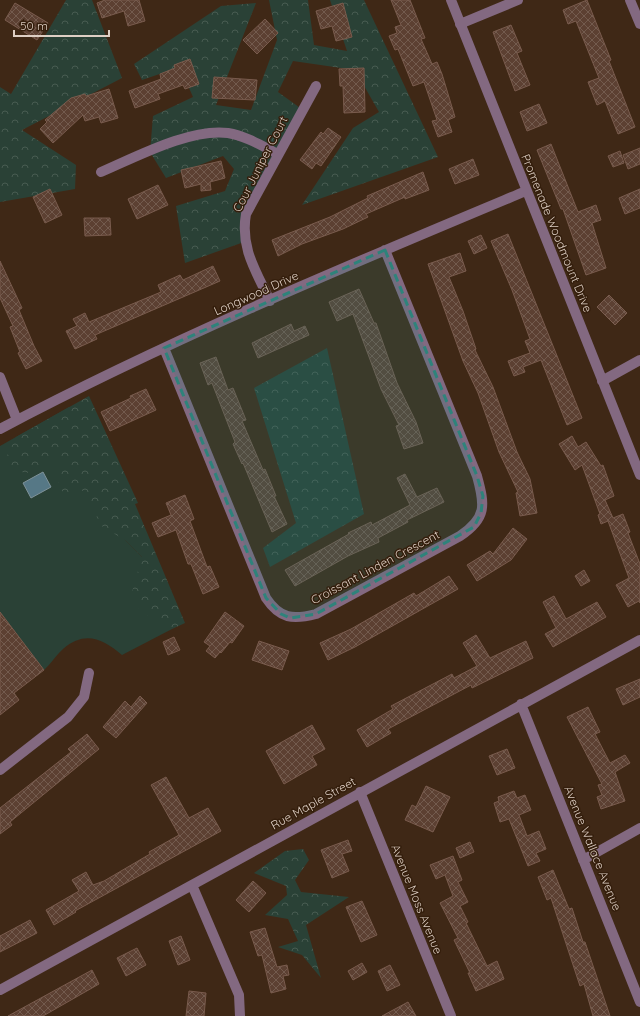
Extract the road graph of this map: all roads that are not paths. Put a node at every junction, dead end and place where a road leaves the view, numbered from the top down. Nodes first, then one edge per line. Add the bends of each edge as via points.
1 (451, 0) edge
2 (518, 0) edge
3 (630, 0) edge
4 (460, 24) junction
5 (640, 24) edge
6 (316, 86) dead end
7 (278, 154) junction
8 (101, 172) dead end
9 (526, 191) junction
10 (385, 250) junction
11 (270, 301) junction
12 (164, 348) junction
13 (640, 360) edge
14 (0, 377) edge
15 (602, 381) junction
16 (17, 420) junction
17 (0, 429) edge
18 (640, 475) edge
19 (640, 640) edge
20 (89, 674) dead end
21 (521, 704) junction
22 (0, 770) edge
23 (360, 792) junction
24 (640, 828) edge
25 (583, 860) junction
26 (192, 885) junction
27 (0, 990) edge
28 (640, 1002) edge
29 (240, 1016) edge
30 (451, 1016) edge

1 - 4 street, Promenade Woodmount Drive
2 - 4 street
3 - 5 street
4 - 9 street, Promenade Woodmount Drive
6 - 7 street, Cour Juniper Court
7 - 8 street via 245,138 228,133 208,132 188,136
7 - 11 street, Cour Juniper Court via 246,214 243,228 244,242
9 - 10 street, Longwood Drive
9 - 15 street, Promenade Woodmount Drive
10 - 11 street, Longwood Drive
10 - 12 street, Croissant Linden Crescent via 477,476 483,496 481,513 474,527 460,536 316,614 290,618 272,608 266,598
11 - 12 street, Longwood Drive
12 - 16 street, Longwood Drive via 85,384
13 - 15 street
14 - 16 street
15 - 18 street, Promenade Woodmount Drive
16 - 17 street, Longwood Drive
19 - 21 street, Rue Maple Street
20 - 22 street via 84,697 68,717
21 - 23 street, Rue Maple Street
21 - 25 street, Avenue Wallace Avenue
23 - 26 street, Rue Maple Street
23 - 30 street, Avenue Moss Avenue
24 - 25 street
25 - 28 street, Avenue Wallace Avenue
26 - 27 street, Rue Maple Street
26 - 29 street via 239,995

